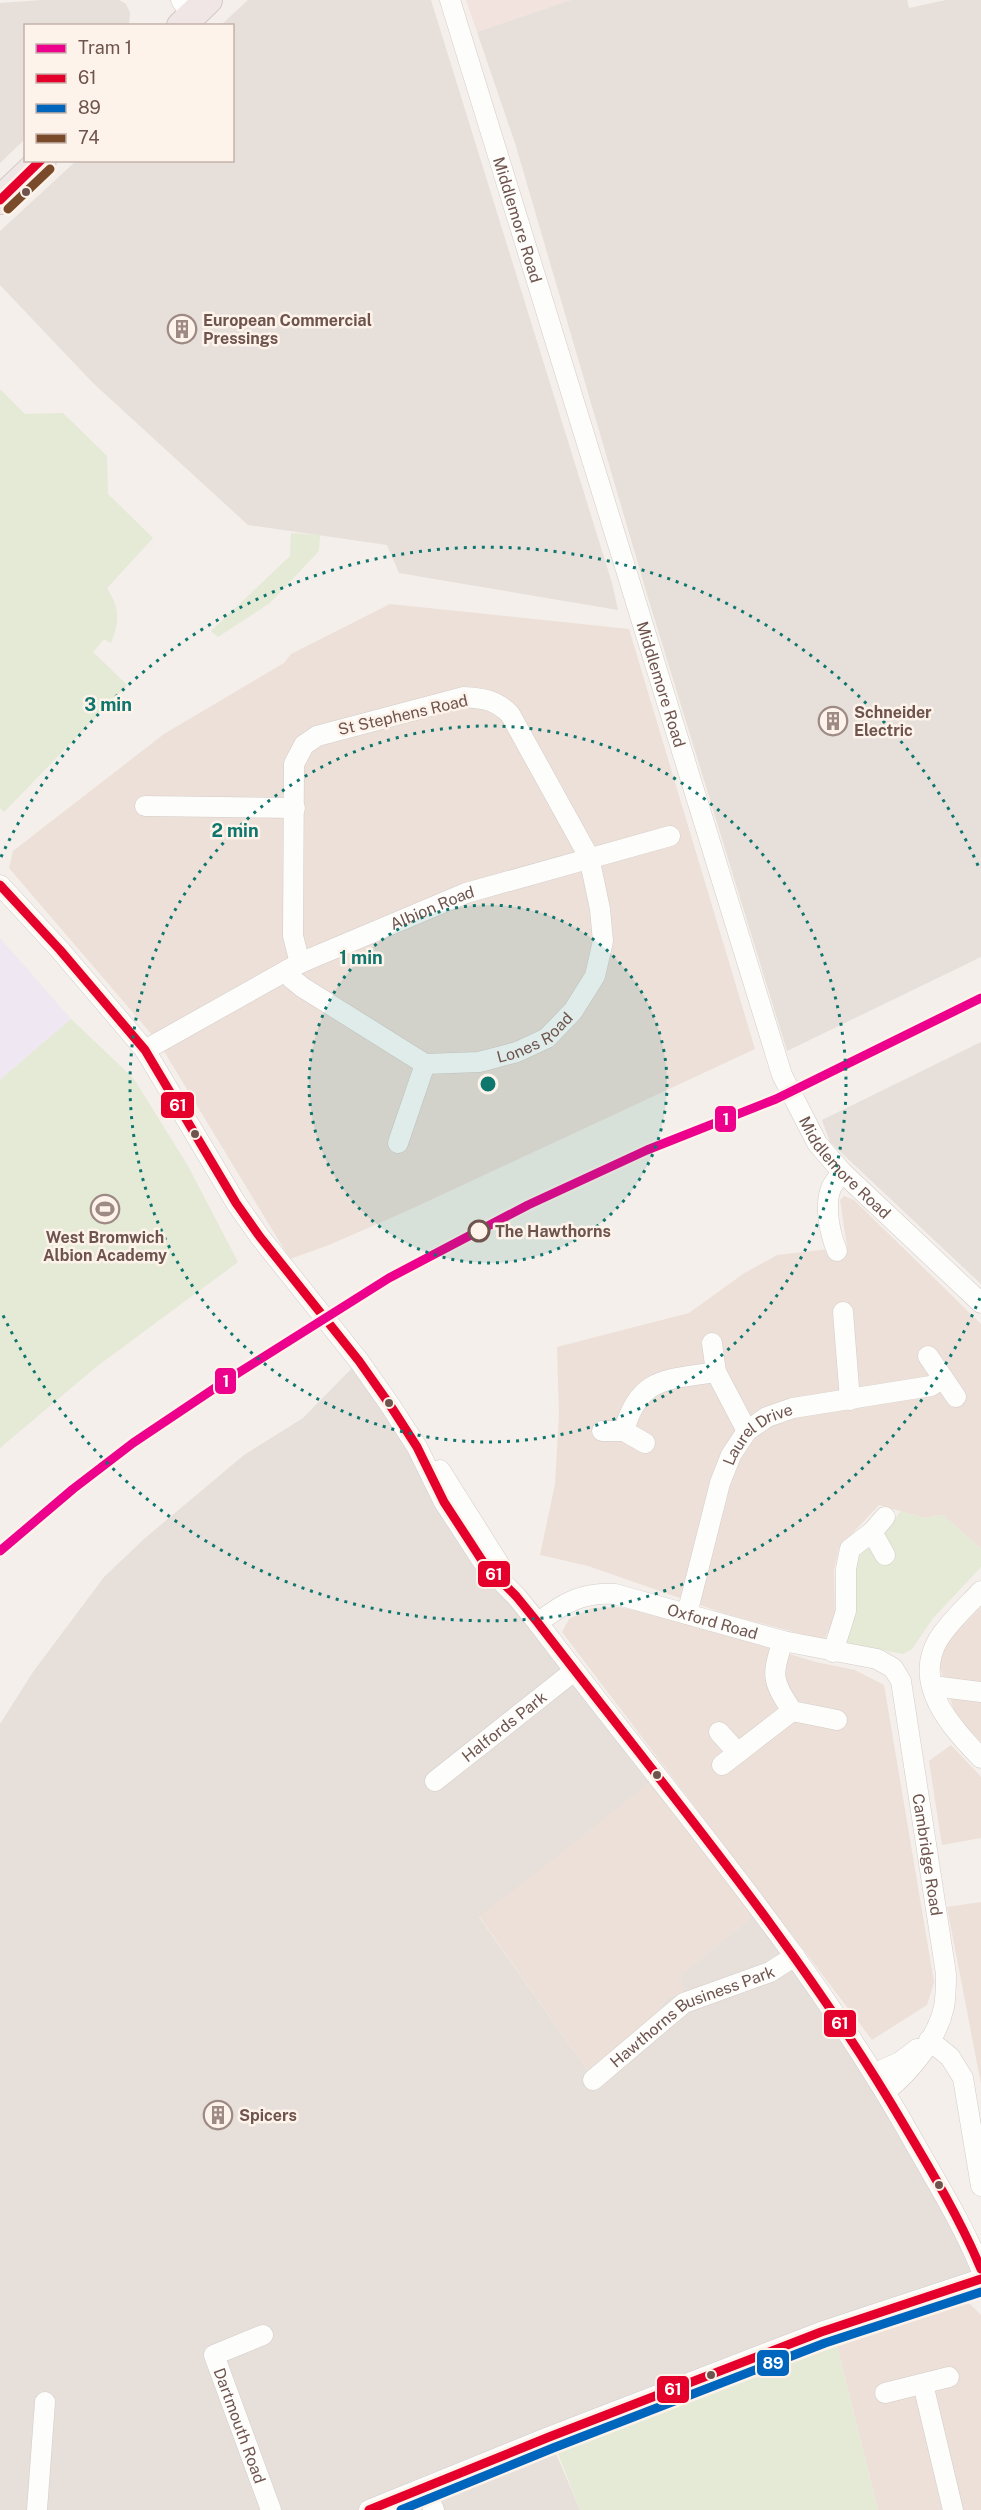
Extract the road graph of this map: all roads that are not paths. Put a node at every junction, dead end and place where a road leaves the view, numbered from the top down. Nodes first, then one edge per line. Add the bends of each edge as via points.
1 (450, 0) edge
2 (40, 162) edge
3 (0, 200) edge
4 (145, 806) dead end
5 (295, 808) junction
6 (670, 836) dead end
7 (589, 857) junction
8 (0, 885) edge
9 (294, 966) junction
10 (145, 1050) junction
11 (425, 1064) junction
12 (398, 1143) dead end
13 (842, 1172) junction
14 (837, 1251) dead end
15 (981, 1303) edge
16 (843, 1311) dead end
17 (712, 1343) dead end
18 (928, 1356) dead end
19 (716, 1372) junction
20 (943, 1378) junction
21 (956, 1397) dead end
22 (850, 1400) junction
23 (602, 1431) dead end
24 (624, 1431) junction
25 (747, 1431) junction
26 (645, 1443) dead end
27 (885, 1555) dead end
28 (981, 1591) edge
29 (687, 1614) junction
30 (538, 1623) junction
31 (783, 1641) junction
32 (833, 1652) junction
33 (892, 1668) joint
34 (574, 1671) junction
35 (933, 1686) junction
36 (981, 1692) edge
37 (792, 1711) junction
38 (837, 1720) dead end
39 (719, 1732) dead end
40 (981, 1758) edge
41 (435, 1781) dead end
42 (795, 1956) junction
43 (929, 2040) junction
44 (875, 2073) junction
45 (593, 2080) dead end
46 (886, 2091) junction
47 (975, 2188) edge
48 (981, 2270) edge
49 (981, 2279) edge
50 (263, 2335) dead end
51 (949, 2377) dead end
52 (923, 2384) junction
53 (885, 2393) dead end
54 (45, 2402) dead end
55 (424, 2488) junction
56 (37, 2510) edge
57 (271, 2510) edge
58 (369, 2510) edge
59 (434, 2510) edge
60 (953, 2510) edge

1 - 13 street, Middlemore Road via 777,1062 818,1143
2 - 3 highway
4 - 5 street
5 - 7 street, St Stephens Road via 294,764 304,745 317,736 464,697 485,699 510,714
5 - 9 street, St Stephens Road
6 - 7 street, Albion Road
7 - 9 street, Albion Road via 466,893
7 - 11 street, Lones Road via 603,941 595,976 573,1011 547,1038 517,1052 479,1062
8 - 10 street
9 - 10 street, Albion Road
9 - 11 street via 291,978 302,987
10 - 30 street via 236,1203 359,1361 417,1447 444,1502 485,1565
11 - 12 street
13 - 14 street via 829,1199 832,1239
13 - 15 street, Middlemore Road
16 - 22 street
17 - 19 street
18 - 20 street
19 - 24 street via 651,1385 639,1396
19 - 25 street
20 - 21 street
20 - 22 street, Laurel Drive via 931,1386
22 - 25 street, Laurel Drive via 793,1408
23 - 24 street
24 - 26 street
25 - 29 street, Laurel Drive via 731,1455 720,1483
27 - 32 street via 878,1524 850,1549 846,1611
28 - 35 street via 936,1643 930,1665
29 - 30 street, Oxford Road via 615,1594 596,1593 561,1605
29 - 31 street, Oxford Road
30 - 34 street
31 - 32 street, Oxford Road
31 - 37 street via 774,1682
32 - 33 street, Oxford Road via 877,1659
33 - 43 street, Cambridge Road via 901,1681 946,1974 944,2007
34 - 41 street, Halfords Park
34 - 42 street
35 - 36 street
35 - 40 street via 945,1718
37 - 38 street
37 - 39 street via 729,1758
42 - 44 street
42 - 45 street, Hawthorns Business Park via 770,1972 684,2003
43 - 44 street, Cambridge Road via 900,2062
43 - 46 street, Cambridge Road via 914,2065
43 - 47 street via 950,2057 963,2078
44 - 46 street
46 - 48 street via 967,2236
49 - 55 street via 821,2332
50 - 57 street, Dartmouth Road via 214,2355
51 - 52 street
52 - 53 street
52 - 60 street
54 - 56 street
55 - 58 street
55 - 59 street

